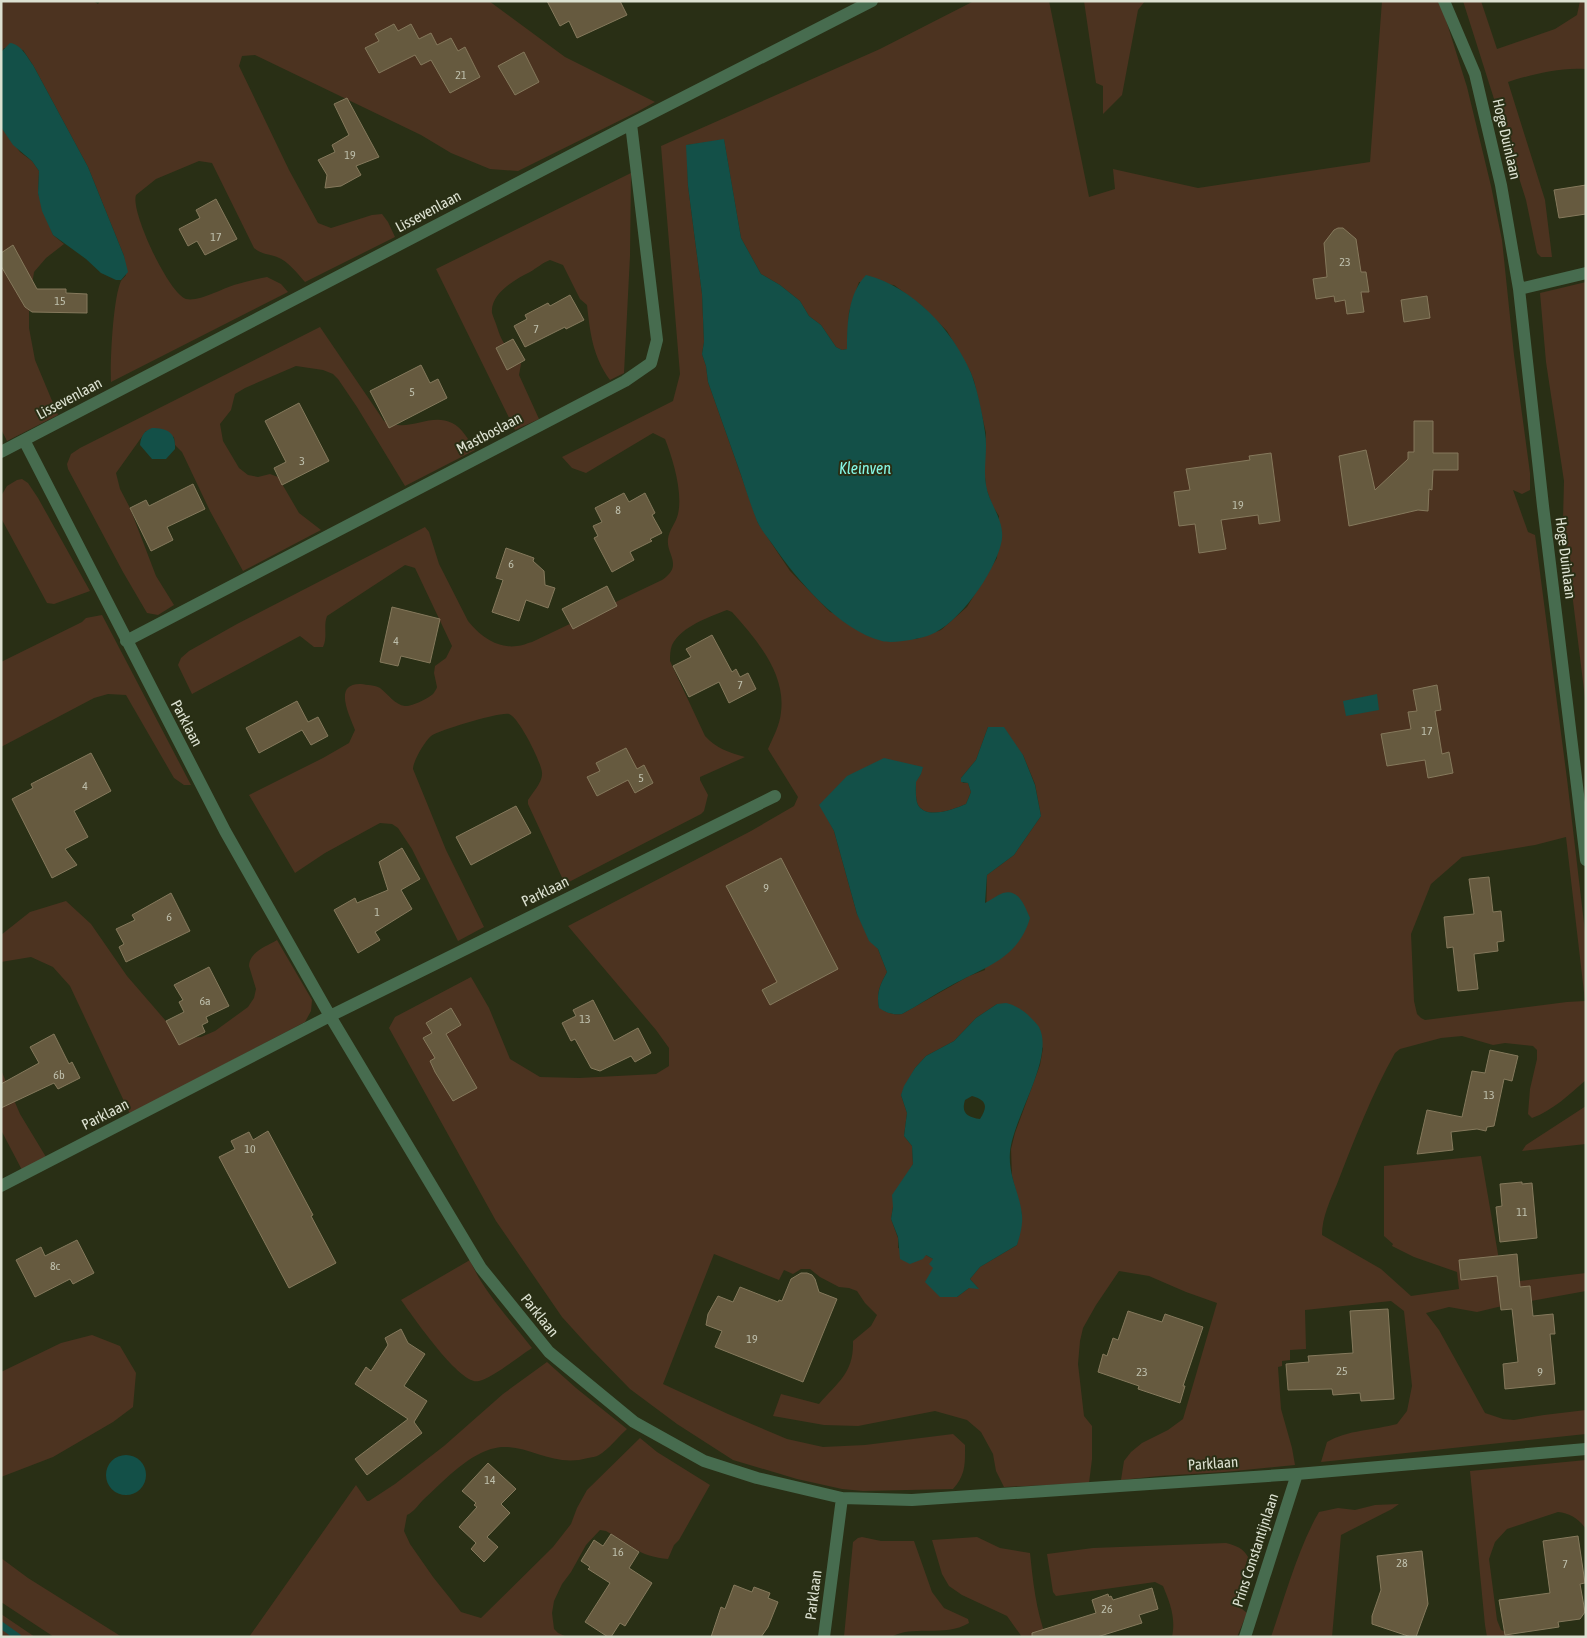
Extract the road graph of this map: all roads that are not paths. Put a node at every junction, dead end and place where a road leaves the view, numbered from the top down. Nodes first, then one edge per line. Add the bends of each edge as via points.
1 (872, 1) edge
2 (1444, 1) edge
3 (631, 124) junction
4 (1586, 273) edge
5 (1518, 289) junction
6 (24, 440) junction
7 (1, 452) edge
8 (126, 641) junction
9 (775, 796) dead end
10 (1586, 860) edge
11 (330, 1016) junction
12 (1, 1186) edge
13 (1586, 1449) edge
14 (1297, 1474) junction
15 (842, 1498) junction
16 (824, 1637) edge
17 (1245, 1637) edge

1 - 3 street, Lissevenlaan
2 - 5 street, Hoge Duinlaan via 1475,74 1501,185
3 - 6 street, Lissevenlaan
3 - 8 street, Mastboslaan via 657,340 651,363 625,381
4 - 5 street
5 - 10 street, Hoge Duinlaan
6 - 7 street, Lissevenlaan
6 - 8 street, Parklaan
8 - 11 street, Parklaan via 225,831
9 - 11 street, Parklaan
11 - 12 street, Parklaan
11 - 15 street, Parklaan via 482,1268 549,1352 634,1422 704,1461 757,1478
13 - 14 street, Parklaan
14 - 15 street, Parklaan via 912,1500
14 - 17 street, Prins Constantijnlaan
15 - 16 street, Parklaan

